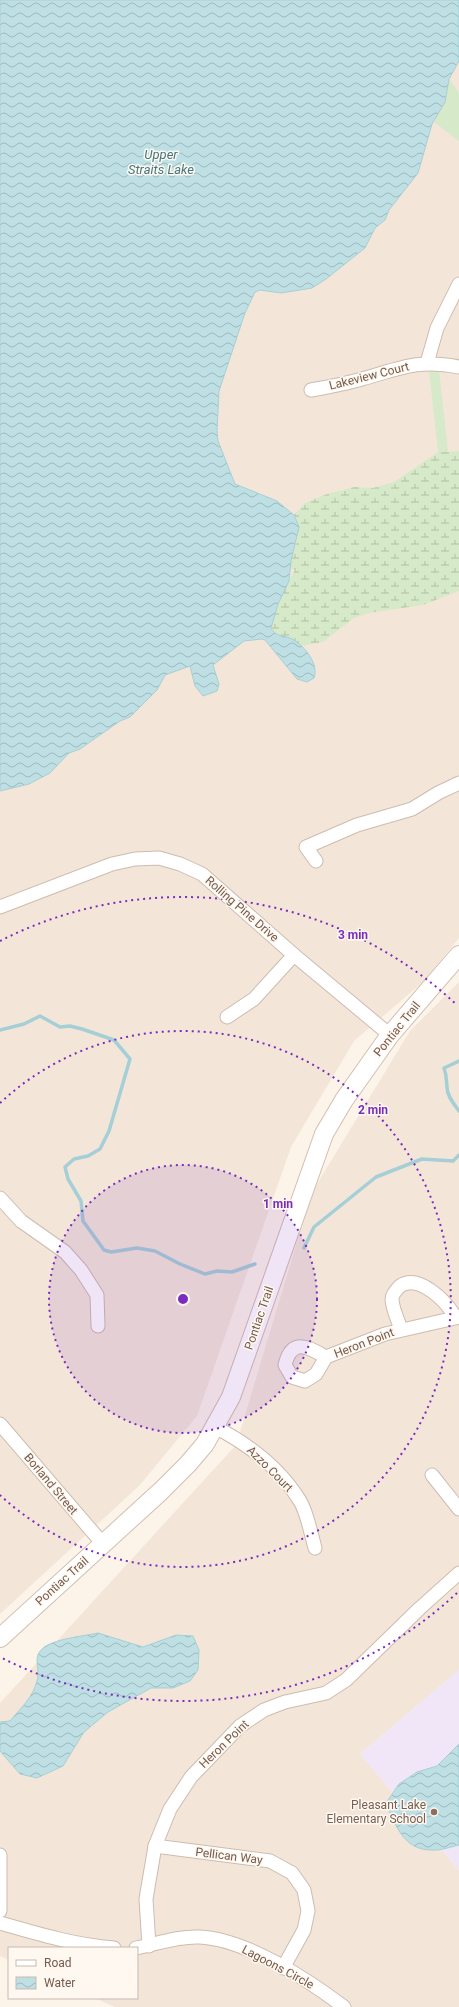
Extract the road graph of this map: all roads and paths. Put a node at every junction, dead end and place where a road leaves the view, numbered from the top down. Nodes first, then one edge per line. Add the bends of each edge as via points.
1 (459, 284) edge
2 (427, 363) junction
3 (459, 367) edge
4 (311, 390) dead end
5 (459, 783) edge
6 (316, 861) dead end
7 (0, 906) edge
8 (294, 955) junction
9 (459, 956) edge
10 (227, 1017) dead end
11 (390, 1035) junction
12 (0, 1198) edge
13 (457, 1317) edge
14 (98, 1326) dead end
15 (401, 1329) junction
16 (326, 1357) dead end
17 (0, 1424) edge
18 (215, 1427) junction
19 (432, 1475) dead end
20 (459, 1509) edge
21 (103, 1544) junction
22 (315, 1548) dead end
23 (459, 1573) edge
24 (0, 1638) edge
25 (155, 1846) junction
26 (0, 1855) edge
27 (0, 1911) edge
28 (0, 1923) edge
29 (149, 1946) junction
30 (102, 1947) edge
31 (138, 1948) edge
32 (284, 1968) junction
33 (344, 2007) edge

1 - 2 street via 437,328
2 - 3 street, Lakeview Court
2 - 4 street, Lakeview Court
5 - 6 street via 412,809 357,825 306,847
7 - 8 street, Rolling Pine Drive via 112,864 135,859 159,858 202,874
8 - 10 street via 254,999
8 - 11 street, Rolling Pine Drive
9 - 11 main road, Pontiac Trail
11 - 18 main road, Pontiac Trail via 344,1100 324,1134 231,1397
12 - 14 street via 21,1221 65,1252 81,1270 97,1295
13 - 15 street, Heron Point
13 - 15 street, Heron Point via 439,1297 424,1287 411,1282 405,1283 394,1292 392,1299
15 - 16 street, Heron Point
17 - 21 street, Borland Street
18 - 21 main road, Pontiac Trail via 188,1464
18 - 22 street, Azzo Court via 248,1446 279,1474 301,1501
19 - 20 street
21 - 24 main road, Pontiac Trail
23 - 25 street, Heron Point via 346,1680 326,1693 285,1702 264,1710 240,1726 191,1777 170,1809
25 - 29 street, Heron Point via 146,1899
25 - 32 street, Pellican Way via 270,1861 292,1873 304,1890 308,1911 304,1930
26 - 27 street
28 - 30 street via 50,1937
29 - 31 street, Lagoons Circle
29 - 32 street, Lagoons Circle via 172,1939 198,1937 223,1940 251,1950
32 - 33 street, Lagoons Circle

